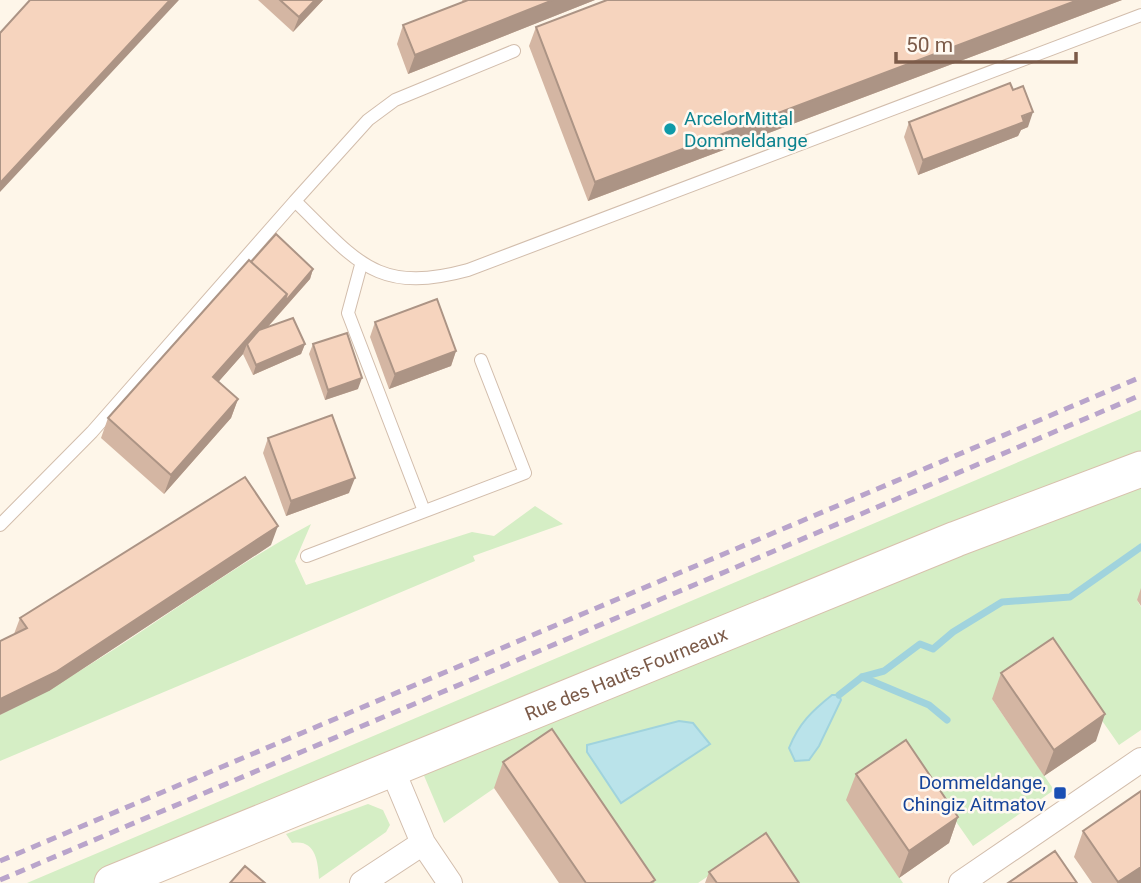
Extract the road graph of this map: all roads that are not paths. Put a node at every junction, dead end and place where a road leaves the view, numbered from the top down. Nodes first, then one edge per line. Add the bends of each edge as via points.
1 (1141, 15) edge
2 (514, 51) dead end
3 (295, 201) junction
4 (361, 265) junction
5 (481, 360) dead end
6 (1141, 469) edge
7 (424, 512) junction
8 (0, 525) edge
9 (307, 556) dead end
10 (1141, 760) edge
11 (393, 769) junction
12 (423, 843) junction
13 (112, 883) edge
14 (362, 883) edge
15 (450, 883) edge
16 (961, 883) edge

1 - 4 lane via 468,270 433,280 395,279
2 - 3 lane via 395,100 368,120
3 - 4 lane
3 - 8 lane via 92,432
4 - 7 lane via 348,313
5 - 7 lane via 525,473
6 - 11 street, Rue des Hauts-Fourneaux via 943,544
7 - 9 lane
10 - 16 street
11 - 12 street
11 - 13 street, Rue des Hauts-Fourneaux
12 - 14 street
12 - 15 street

